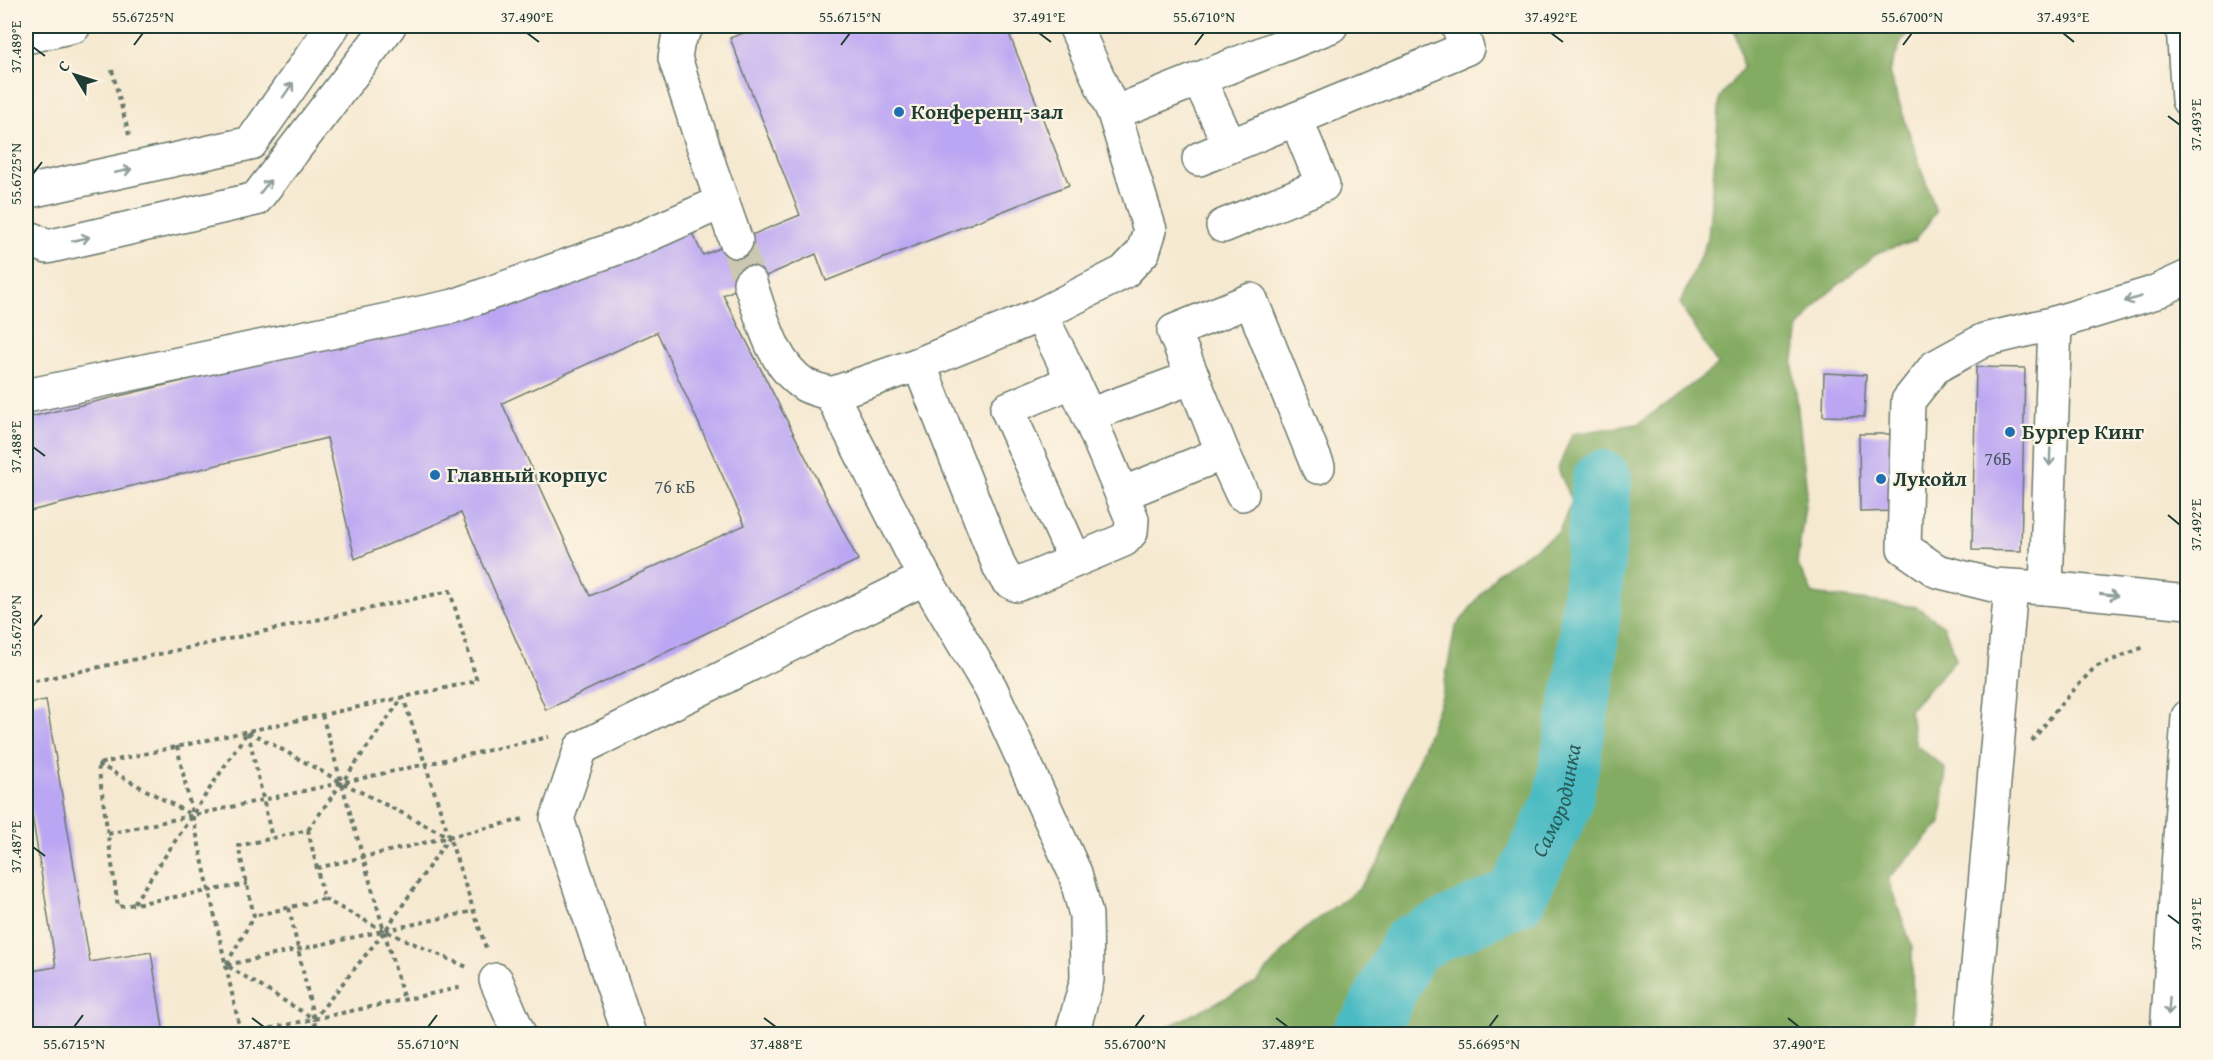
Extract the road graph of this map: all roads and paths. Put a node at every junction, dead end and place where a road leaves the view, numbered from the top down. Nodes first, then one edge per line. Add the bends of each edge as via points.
1 (74, 26) edge
2 (333, 26) edge
3 (389, 26) edge
4 (687, 26) edge
5 (1076, 26) edge
6 (1331, 26) edge
7 (1458, 26) edge
8 (2183, 26) edge
9 (26, 37) edge
10 (112, 70) dead end
11 (1199, 79) junction
12 (2187, 100) edge
13 (1114, 113) junction
14 (1296, 119) junction
15 (1230, 146) junction
16 (1199, 159) dead end
17 (138, 168) junction
18 (26, 192) edge
19 (722, 202) junction
20 (1223, 226) dead end
21 (26, 236) edge
22 (736, 241) tunnel mouth
23 (2187, 277) edge
24 (750, 283) tunnel mouth
25 (1040, 315) junction
26 (2055, 322) junction
27 (920, 364) junction
28 (1193, 377) junction
29 (1073, 381) junction
30 (831, 394) junction
31 (26, 396) edge
32 (1089, 415) junction
33 (1223, 453) junction
34 (1318, 467) dead end
35 (1122, 494) junction
36 (1242, 494) dead end
37 (1075, 560) junction
38 (925, 578) junction
39 (2011, 587) junction
40 (2046, 588) junction
41 (2187, 602) edge
42 (2144, 646) dead end
43 (26, 682) edge
44 (403, 697) junction
45 (322, 715) junction
46 (2187, 717) edge
47 (248, 731) junction
48 (2031, 742) dead end
49 (177, 746) junction
50 (581, 748) junction
51 (98, 764) junction
52 (425, 764) junction
53 (341, 782) junction
54 (264, 800) junction
55 (193, 815) junction
56 (557, 819) junction
57 (308, 830) junction
58 (108, 834) junction
59 (449, 837) junction
60 (272, 838) junction
61 (363, 857) junction
62 (317, 868) junction
63 (247, 884) junction
64 (210, 890) junction
65 (324, 899) junction
66 (134, 904) junction
67 (289, 908) junction
68 (474, 911) junction
69 (254, 916) junction
70 (385, 931) junction
71 (298, 950) junction
72 (226, 965) junction
73 (496, 980) junction
74 (404, 1000) junction
75 (314, 1019) junction
76 (243, 1035) edge
77 (317, 1035) edge
78 (519, 1035) edge
79 (629, 1035) edge
80 (1072, 1035) edge
81 (1972, 1035) edge
82 (2167, 1035) edge

1 - 9 main road
17 -> 2 main road via 251,142
21 -> 3 main road via 47,247 256,199
4 - 19 main road via 678,39 675,58
5 - 13 main road
6 - 11 main road
7 - 14 main road via 1467,48
8 - 12 main road
10 - 17 path
11 - 13 main road
11 - 15 main road
13 - 25 main road via 1150,230 1143,252 1124,272
14 - 15 main road
14 - 20 main road via 1323,185
15 - 16 main road
18 -> 17 main road
19 - 22 main road
19 - 31 main road via 628,244 454,306
23 -> 26 main road via 2153,293
24 - 30 main road via 776,353 786,368 806,386
25 - 27 main road
25 - 29 main road
26 - 39 main road via 1984,340 1935,367 1908,400 1905,549 1938,572
26 -> 40 main road
27 - 30 main road
27 - 37 main road via 1007,580 1017,585
28 - 32 main road
28 - 33 main road
28 - 34 main road via 1174,331 1251,300
29 - 32 main road
29 - 37 main road via 1007,410
30 - 38 main road
32 - 35 main road
33 - 35 main road
33 - 36 main road
35 - 37 main road via 1132,519 1131,532 1124,540
38 - 50 main road
38 - 80 main road via 992,689 1075,873 1086,915 1088,980
39 - 40 main road
39 - 81 main road
40 -> 41 main road
42 - 48 path via 2095,667
43 - 44 path via 450,591 477,681
44 - 45 path
44 - 52 path
44 - 53 path
45 - 47 path
45 - 53 path
46 -> 82 main road
47 - 49 path
47 - 53 path
47 - 54 path
47 - 55 path
49 - 51 path
49 - 55 path
50 - 52 path via 556,735
50 - 56 main road
51 - 55 path
51 - 58 path
52 - 53 path
52 - 59 path
53 - 54 path
53 - 57 path
53 - 59 path
53 - 61 path
54 - 55 path
54 - 60 path
55 - 58 path
55 - 64 path
55 - 66 path
56 - 59 path via 541,815
56 - 79 main road
57 - 60 path
57 - 62 path
58 - 66 path via 118,907
59 - 61 path
59 - 68 path
59 - 70 path
60 - 63 path via 238,846
61 - 62 path
61 - 70 path
62 - 65 path
63 - 64 path
63 - 69 path
64 - 66 path
64 - 72 path
65 - 67 path
65 - 70 path
67 - 69 path
67 - 71 path
68 - 70 path
68 - 73 path
69 - 72 path
70 - 71 path
70 - 73 path
70 - 74 path
70 - 75 path
71 - 72 path
71 - 75 path
72 - 75 path
72 - 76 path
73 - 74 path
73 - 78 main road
74 - 75 path
75 - 76 path
75 - 77 path

